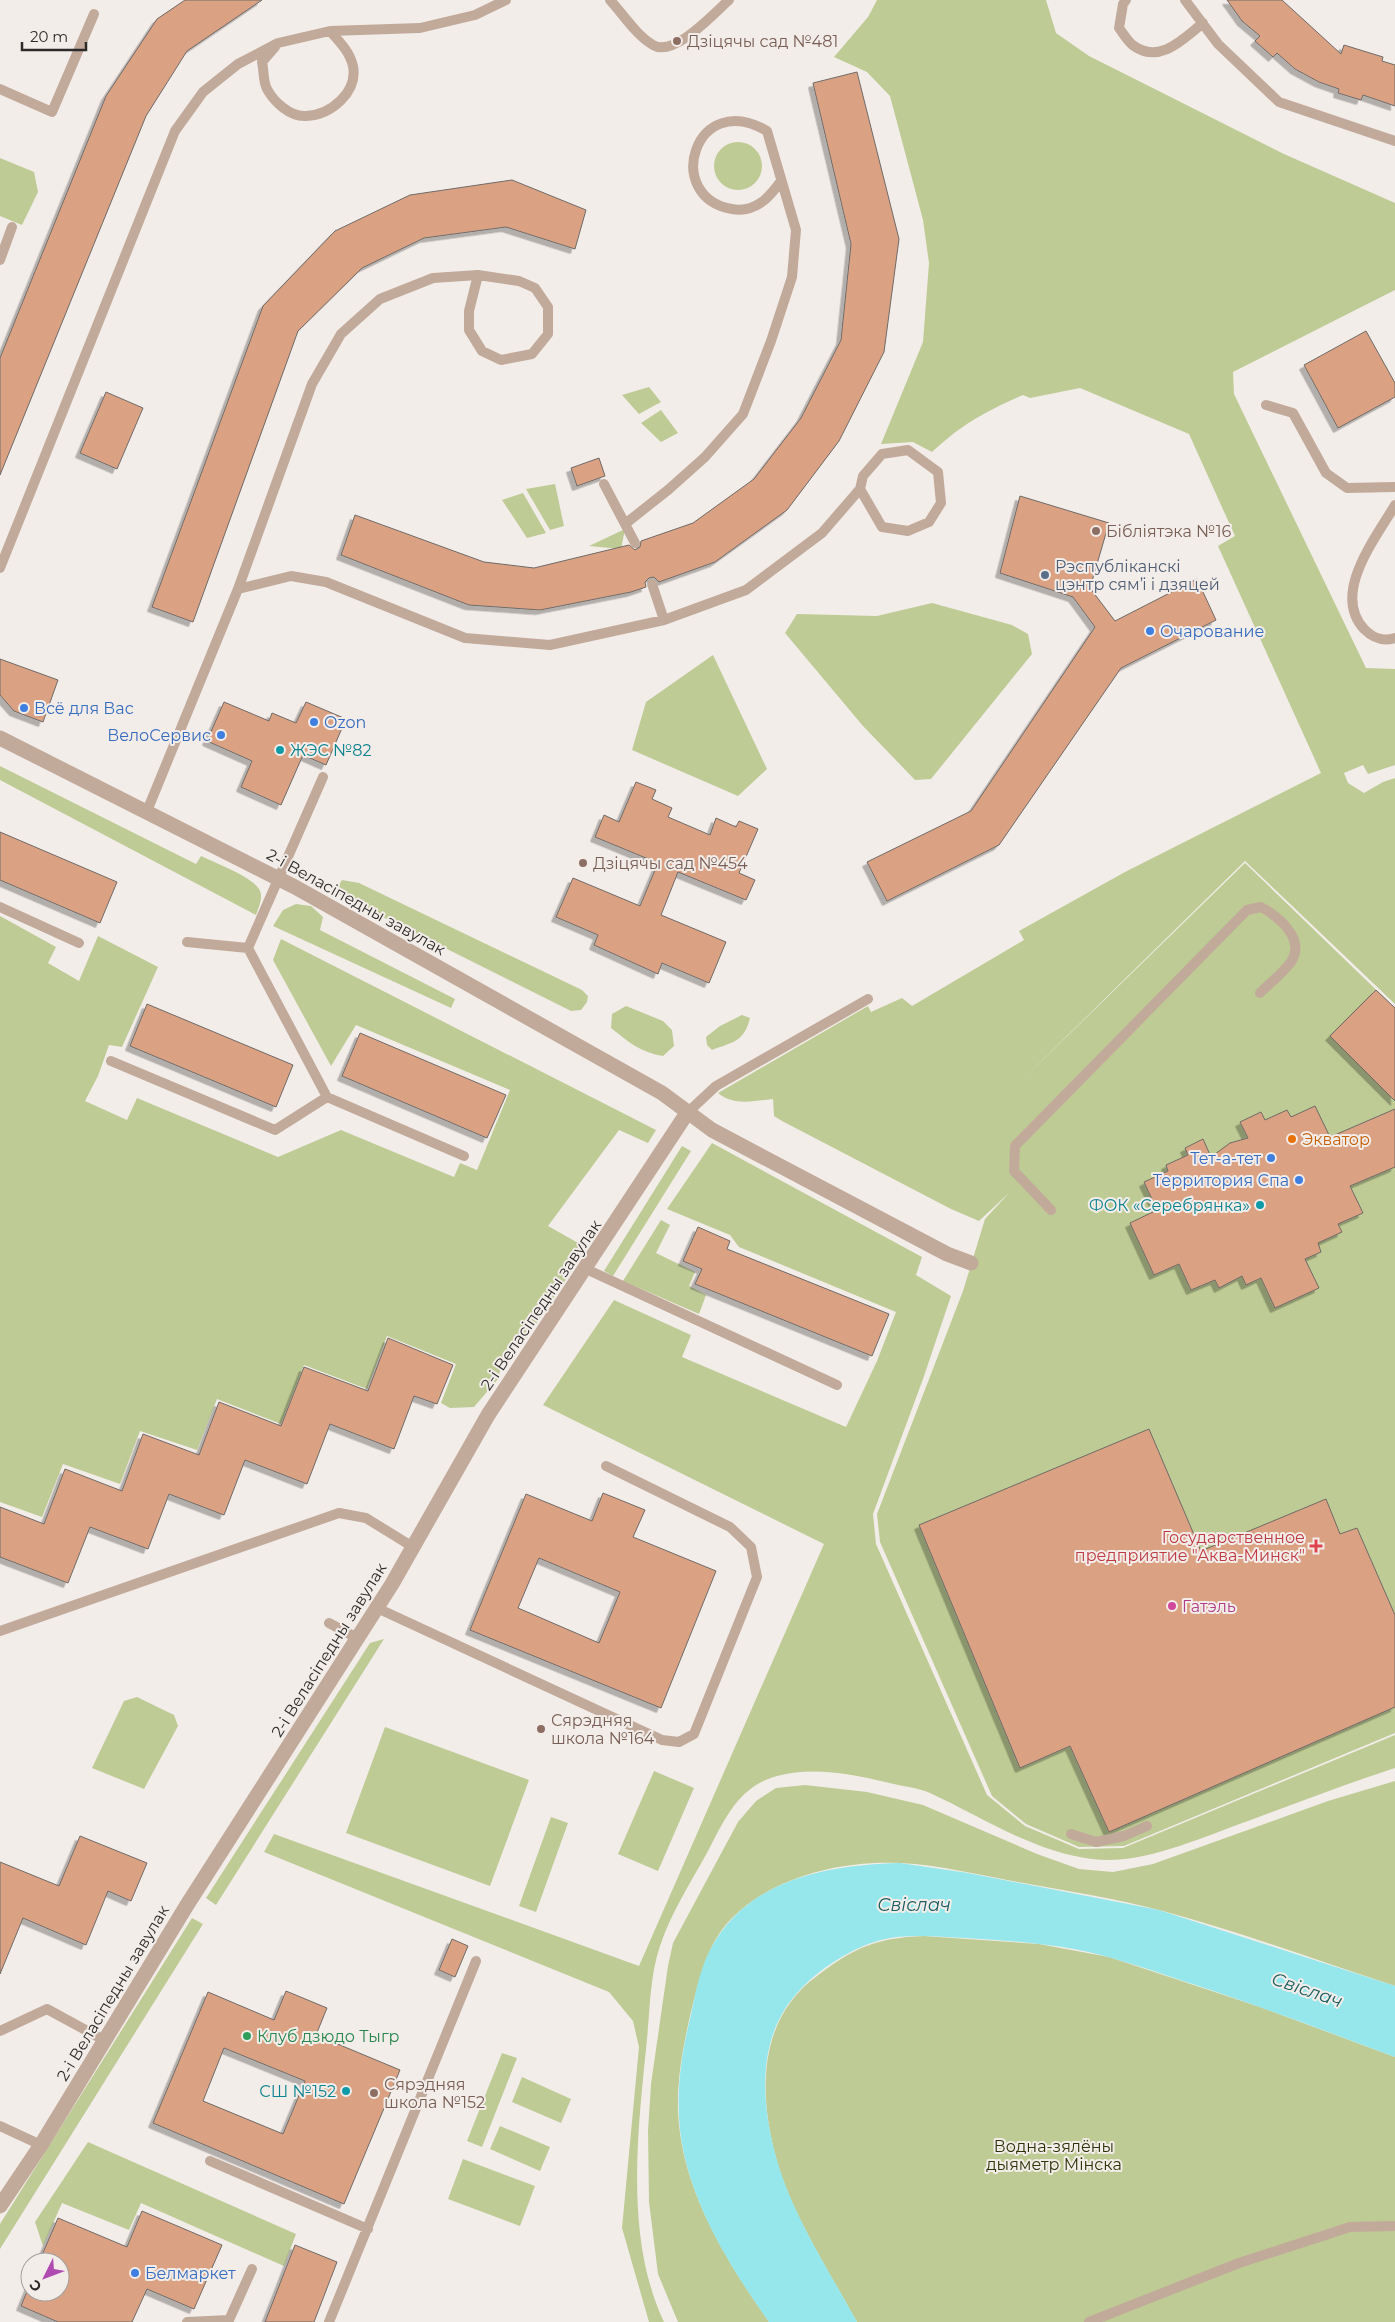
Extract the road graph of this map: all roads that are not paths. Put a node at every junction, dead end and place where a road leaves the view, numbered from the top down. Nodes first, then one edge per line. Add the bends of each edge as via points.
1 (506, 0) edge
2 (610, 0) edge
3 (729, 0) edge
4 (1126, 0) edge
5 (1185, 0) edge
6 (94, 14) dead end
7 (1203, 23) junction
8 (330, 31) junction
9 (278, 43) junction
10 (0, 89) edge
11 (1395, 141) edge
12 (781, 181) junction
13 (12, 227) dead end
14 (0, 260) edge
15 (478, 276) junction
16 (1266, 405) dead end
17 (604, 484) dead end
18 (1395, 488) edge
19 (860, 489) junction
20 (1395, 505) edge
21 (625, 524) junction
22 (635, 543) dead end
23 (0, 568) edge
24 (652, 584) dead end
25 (238, 589) junction
26 (664, 620) junction
27 (1395, 638) edge
28 (0, 738) edge
29 (324, 777) dead end
30 (147, 811) junction
31 (278, 878) junction
32 (0, 907) edge
33 (187, 942) dead end
34 (79, 943) dead end
35 (248, 948) junction
36 (1260, 993) dead end
37 (868, 999) dead end
38 (111, 1061) dead end
39 (327, 1097) junction
40 (687, 1113) junction
41 (464, 1156) dead end
42 (1051, 1210) dead end
43 (971, 1263) dead end
44 (586, 1269) junction
45 (837, 1385) dead end
46 (606, 1466) dead end
47 (413, 1547) junction
48 (376, 1608) junction
49 (329, 1623) dead end
50 (0, 1631) edge
51 (357, 1638) junction
52 (1147, 1826) dead end
53 (1071, 1834) dead end
54 (476, 1961) dead end
55 (0, 2031) edge
56 (104, 2040) junction
57 (0, 2126) edge
58 (41, 2144) junction
59 (210, 2161) dead end
60 (0, 2206) edge
61 (1395, 2226) edge
62 (368, 2229) junction
63 (252, 2269) dead end
64 (187, 2322) edge
65 (329, 2322) edge
66 (1089, 2322) edge

1 - 8 lane via 475,15 420,28
2 - 3 lane via 655,47 670,47 682,41
4 - 7 lane via 1122,4 1119,28 1133,46 1153,53 1172,48
5 - 7 lane
6 - 10 lane via 52,112
7 - 11 lane via 1218,44 1279,102
8 - 9 lane
8 - 9 lane via 345,47 353,66 349,90 335,107 306,116 282,108 266,88 262,62
9 - 23 lane via 238,64 203,92 175,131
12 - 12 lane via 756,207 739,210 722,207 707,198 696,184 692,167 695,150 704,134 718,124 735,120 752,122 767,131
12 - 21 lane via 796,230 792,276 743,414 705,457
13 - 14 lane
15 - 15 lane via 469,311 469,330 482,351 501,360 532,354 548,334 548,307 540,294 518,280
15 - 25 lane via 433,278 380,299 341,334 312,384
16 - 18 lane via 1293,413 1326,473 1347,488
17 - 21 lane
19 - 19 lane via 882,527 908,531 929,522 941,503 938,472 908,450 882,454 863,476
19 - 26 lane via 822,533 746,590
20 - 27 lane via 1359,568 1351,596 1353,610 1373,638
21 - 22 lane
24 - 26 lane
25 - 26 lane via 291,576 326,582 465,638 550,645
25 - 30 lane
28 - 30 street, 2-і Веласіпедны завулак
29 - 31 lane
30 - 31 street, 2-і Веласіпедны завулак
31 - 35 lane
31 - 40 street, 2-і Веласіпедны завулак via 662,1093
32 - 34 lane
33 - 35 lane
35 - 39 lane
36 - 42 lane via 1291,962 1296,951 1293,935 1261,907 1247,910 1015,1146 1014,1171
37 - 40 lane via 716,1086
38 - 39 lane via 274,1130
39 - 41 lane
40 - 43 street, 2-і Веласіпедны завулак via 721,1135 947,1254
40 - 44 street, 2-і Веласіпедны завулак
44 - 45 lane
44 - 47 street, 2-і Веласіпедны завулак via 488,1415
46 - 48 lane via 730,1527 751,1547 756,1577 694,1734 679,1742 662,1740
47 - 48 street, 2-і Веласіпедны завулак
47 - 50 lane via 366,1518 340,1513
48 - 51 street, 2-і Веласіпедны завулак
49 - 51 lane
51 - 56 street, 2-і Веласіпедны завулак
52 - 53 lane via 1124,1836 1096,1842
54 - 62 lane
55 - 56 lane via 47,2009
56 - 58 street, 2-і Веласіпедны завулак
57 - 58 lane
58 - 60 street, 2-і Веласіпедны завулак
59 - 62 lane
61 - 66 lane via 1340,2230 1239,2262
62 - 65 lane
63 - 64 lane via 228,2320

